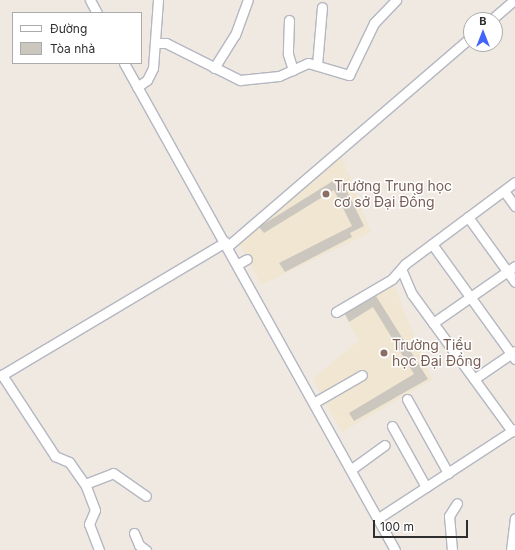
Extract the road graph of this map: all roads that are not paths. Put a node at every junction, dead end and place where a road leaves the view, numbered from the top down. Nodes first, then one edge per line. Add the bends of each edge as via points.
1 (90, 0) edge
2 (158, 0) edge
3 (248, 0) edge
4 (396, 0) edge
5 (514, 0) edge
6 (322, 7) dead end
7 (96, 12) edge
8 (500, 12) edge
9 (289, 20) dead end
10 (156, 43) junction
11 (463, 44) edge
12 (125, 64) edge
13 (317, 65) junction
14 (214, 68) junction
15 (293, 70) junction
16 (137, 87) junction
17 (515, 182) edge
18 (504, 191) junction
19 (515, 206) edge
20 (468, 217) junction
21 (226, 244) junction
22 (432, 244) junction
23 (247, 259) dead end
24 (238, 264) junction
25 (511, 268) edge
26 (402, 272) junction
27 (515, 282) edge
28 (470, 297) junction
29 (336, 312) dead end
30 (433, 323) junction
31 (514, 355) edge
32 (2, 373) edge
33 (362, 374) dead end
34 (474, 379) junction
35 (407, 400) dead end
36 (315, 402) junction
37 (392, 426) dead end
38 (513, 430) edge
39 (385, 445) dead end
40 (353, 468) junction
41 (448, 473) junction
42 (85, 484) junction
43 (426, 487) junction
44 (146, 496) dead end
45 (457, 503) dead end
46 (380, 517) junction
47 (515, 518) edge
48 (134, 533) dead end
49 (99, 550) edge
50 (146, 550) edge
51 (395, 550) edge
52 (452, 550) edge
53 (511, 550) edge

1 - 7 street
2 - 10 street
3 - 14 street via 235,35
4 - 13 street via 374,23 349,75
5 - 8 street
6 - 13 street
9 - 15 street via 288,54
10 - 14 street via 166,43
10 - 16 street via 151,73
11 - 21 street
12 - 16 street
13 - 15 street via 303,64
14 - 15 street via 245,81 279,76
16 - 21 street
17 - 18 street
18 - 19 street
18 - 20 street
20 - 22 street
20 - 25 street
21 - 24 street
21 - 32 street
22 - 26 street via 405,264
22 - 28 street
23 - 24 street
24 - 36 street
25 - 27 street
25 - 28 street
26 - 29 street
26 - 30 street via 412,294
28 - 30 street
28 - 31 street
30 - 34 street
31 - 34 street
32 - 42 street via 55,456 69,462
33 - 36 street
34 - 38 street
35 - 41 street
36 - 40 street
37 - 43 street
38 - 41 street
39 - 40 street
40 - 46 street
41 - 43 street
42 - 44 street via 113,473
42 - 49 street via 95,510 89,524
43 - 46 street
45 - 52 street via 449,516
46 - 51 street
47 - 53 street
48 - 50 street via 139,545

